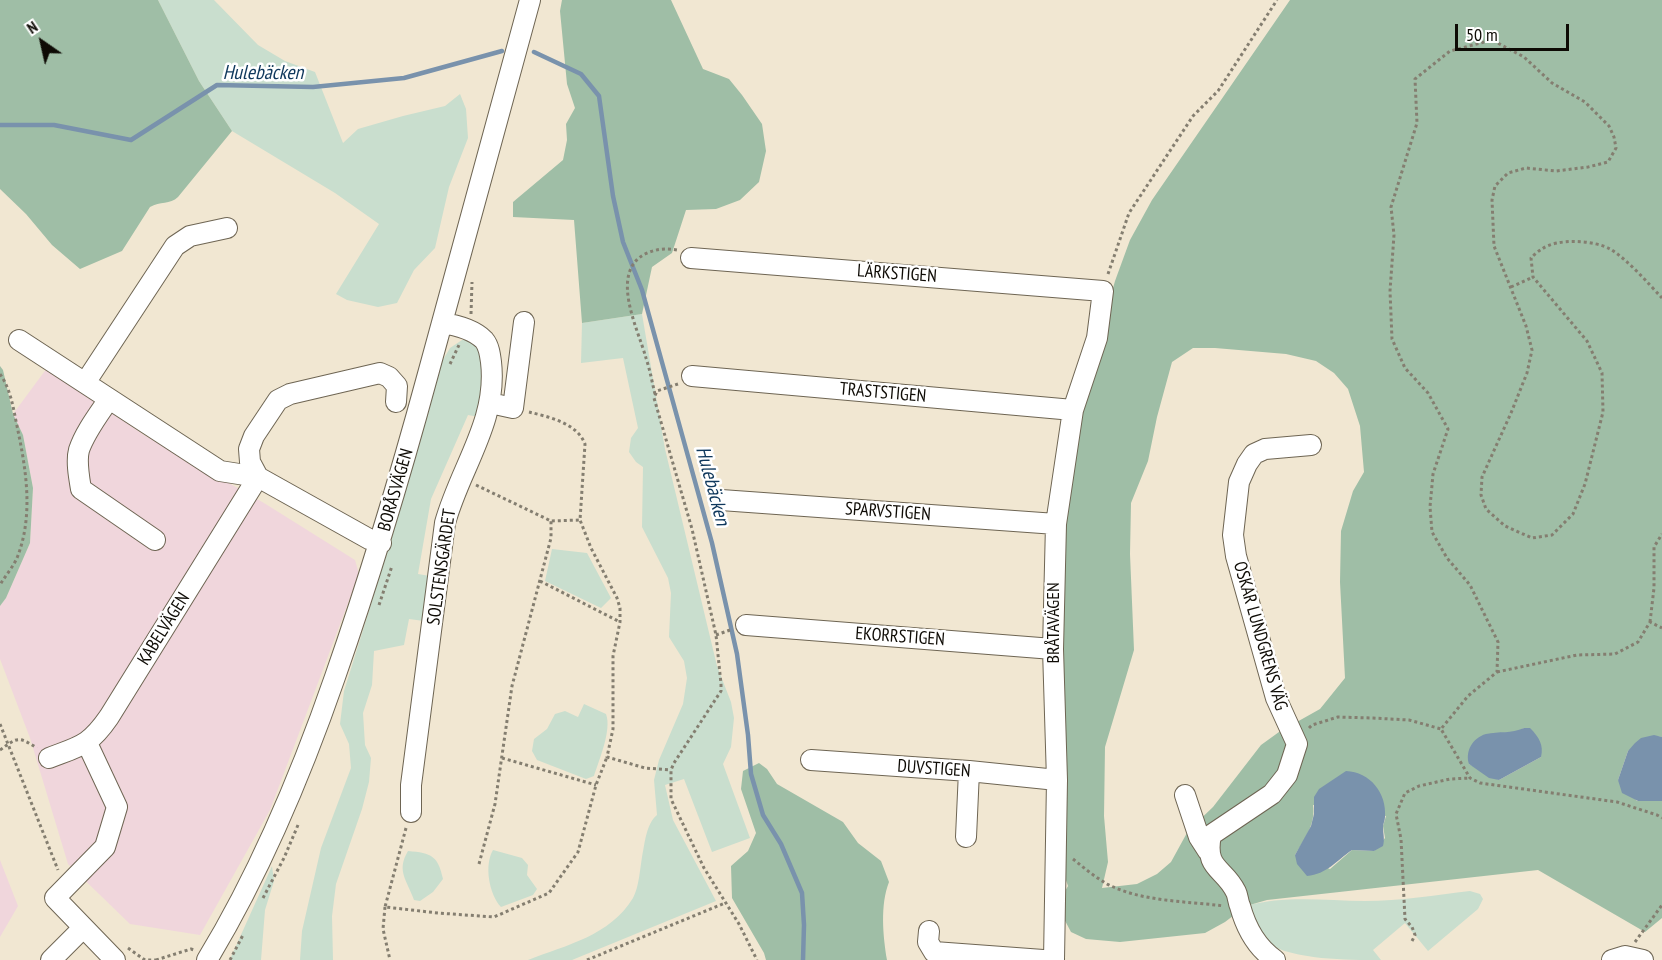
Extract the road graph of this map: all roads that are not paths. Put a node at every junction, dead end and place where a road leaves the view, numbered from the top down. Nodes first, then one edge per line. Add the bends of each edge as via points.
1 (530, 0) edge
2 (227, 228) dead end
3 (691, 258) road end
4 (1103, 291) joint
5 (524, 322) dead end
6 (442, 323) junction
7 (19, 339) dead end
8 (685, 380) road end
9 (85, 383) junction
10 (109, 399) junction
11 (396, 402) dead end
12 (490, 403) junction
13 (1073, 410) junction
14 (1311, 446) dead end
15 (258, 477) junction
16 (721, 500) dead end
17 (1056, 524) junction
18 (155, 540) dead end
19 (381, 543) junction
20 (746, 625) dead end
21 (1053, 649) junction
22 (87, 743) junction
23 (50, 758) road end
24 (811, 760) dead end
25 (969, 771) junction
26 (1057, 780) junction
27 (1185, 795) dead end
28 (411, 812) road end
29 (966, 837) dead end
30 (1208, 851) junction
31 (83, 928) junction
32 (929, 931) dead end
33 (208, 959) edge
34 (51, 960) edge
35 (115, 960) edge
36 (1043, 960) edge
37 (1054, 960) edge
38 (1275, 960) edge

1 - 6 street, BORÅSVÄGEN
2 - 9 street via 190,236 175,246
3 - 4 street, LÄRKSTIGEN
4 - 13 street, BRÅTAVÄGEN via 1097,338
5 - 12 street via 513,408
6 - 12 street, SOLSTENSGÄRDET via 471,332 488,345 493,380
6 - 19 street, BORÅSVÄGEN
7 - 9 street
8 - 13 street, TRASTSTIGEN
9 - 10 street
10 - 15 street via 220,471
10 - 18 street via 79,451 81,489
11 - 15 street via 397,386 380,374 278,400 249,449 250,462
12 - 28 street, SOLSTENSGÄRDET via 446,523 411,785
13 - 17 street, BRÅTAVÄGEN
14 - 30 street, OSKAR LUNDGRENS VÄG via 1265,449 1254,454 1239,482 1233,536 1239,567 1276,698 1297,744 1287,775 1272,794 1211,835
15 - 19 street
15 - 22 street, KABELVÄGEN via 109,717
16 - 17 street, SPARVSTIGEN
17 - 21 street, BRÅTAVÄGEN
19 - 33 street, BORÅSVÄGEN via 290,797 258,867
20 - 21 street, EKORRSTIGEN
21 - 26 street, BRÅTAVÄGEN
22 - 23 street, KABELVÄGEN
22 - 31 street via 117,807 105,847 61,892
24 - 25 street, DUVSTIGEN
25 - 26 street, DUVSTIGEN
25 - 29 street
26 - 37 street, BRÅTAVÄGEN
27 - 30 street via 1199,837
30 - 38 street via 1214,865 1237,893 1256,944
31 - 34 street
31 - 35 street
32 - 36 street via 928,942 934,952

